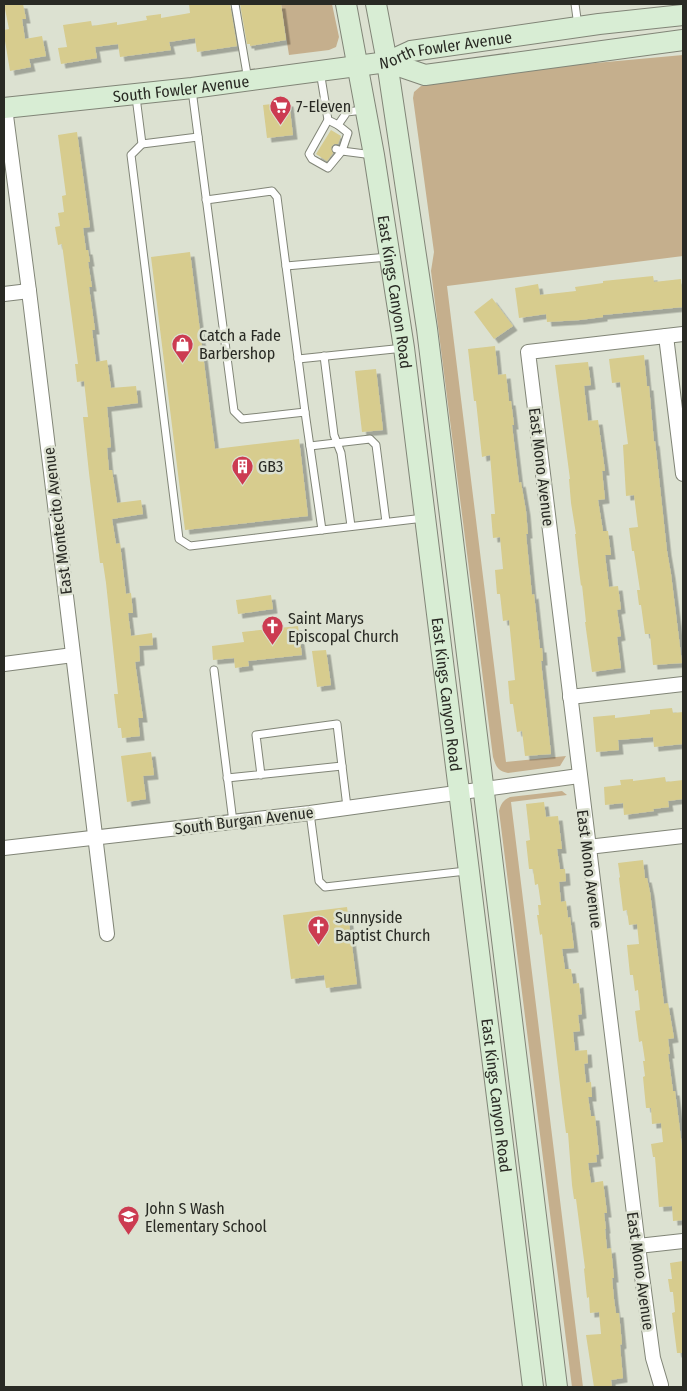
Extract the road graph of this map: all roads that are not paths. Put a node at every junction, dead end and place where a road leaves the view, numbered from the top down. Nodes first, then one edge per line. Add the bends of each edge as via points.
1 (235, 4) edge
2 (346, 4) edge
3 (376, 4) edge
4 (575, 4) edge
5 (683, 15) edge
6 (578, 27) junction
7 (683, 40) edge
8 (387, 62) junction
9 (357, 67) junction
10 (320, 71) junction
11 (248, 80) junction
12 (192, 88) junction
13 (136, 94) junction
14 (5, 108) edge
15 (366, 110) junction
16 (328, 120) junction
17 (338, 125) junction
18 (198, 137) junction
19 (142, 144) junction
20 (339, 150) junction
21 (374, 155) junction
22 (206, 200) junction
23 (390, 256) junction
24 (286, 266) junction
25 (29, 291) junction
26 (4, 294) edge
27 (683, 334) edge
28 (666, 336) junction
29 (404, 348) junction
30 (324, 356) junction
31 (298, 359) junction
32 (305, 412) junction
33 (337, 442) junction
34 (310, 446) junction
35 (683, 474) edge
36 (425, 518) junction
37 (386, 522) junction
38 (351, 526) junction
39 (322, 530) junction
40 (453, 538) junction
41 (73, 655) junction
42 (4, 664) edge
43 (214, 670) dead end
44 (683, 684) edge
45 (570, 697) junction
46 (342, 766) junction
47 (261, 774) junction
48 (579, 776) junction
49 (228, 778) junction
50 (484, 788) junction
51 (460, 791) junction
52 (347, 807) junction
53 (310, 812) junction
54 (233, 822) junction
55 (683, 836) edge
56 (95, 838) junction
57 (588, 847) junction
58 (4, 848) edge
59 (469, 871) junction
60 (108, 934) dead end
61 (683, 1241) edge
62 (638, 1246) junction
63 (661, 1385) dead end
64 (533, 1387) edge
65 (558, 1387) edge

1 - 11 lane
2 - 9 main road, East Kings Canyon Road
3 - 8 main road, East Kings Canyon Road
4 - 6 lane
5 - 6 main road, North Fowler Avenue
6 - 8 main road, North Fowler Avenue via 410,50
7 - 8 main road, North Fowler Avenue via 425,75
8 - 9 main road, South Fowler Avenue
8 - 40 main road, East Kings Canyon Road via 427,329
9 - 10 main road, South Fowler Avenue
9 - 15 main road, East Kings Canyon Road
10 - 11 main road, South Fowler Avenue
10 - 16 lane
11 - 12 main road, South Fowler Avenue
12 - 13 main road, South Fowler Avenue
12 - 18 lane
13 - 14 main road, South Fowler Avenue
13 - 19 lane
14 - 25 street, East Montecito Avenue
15 - 17 lane via 347,112
15 - 21 main road, East Kings Canyon Road
16 - 17 lane
16 - 20 lane via 321,140 309,154 328,168
17 - 20 lane via 348,133
18 - 19 lane
18 - 22 lane
19 - 39 lane via 131,155 179,539 190,546
20 - 21 lane
21 - 23 main road, East Kings Canyon Road
22 - 24 lane via 272,191 277,197
22 - 32 lane via 234,411 242,419
23 - 24 lane
23 - 29 main road, East Kings Canyon Road
24 - 31 lane
25 - 26 street
25 - 41 street, East Montecito Avenue
27 - 28 street
28 - 35 street
28 - 45 street, East Mono Avenue via 528,352
29 - 30 lane
29 - 36 main road, East Kings Canyon Road
29 - 40 main road via 414,352 420,367 436,496
30 - 31 lane
30 - 33 lane
31 - 32 lane
32 - 34 lane
33 - 34 lane
33 - 37 lane via 370,439 376,446
33 - 38 lane
34 - 39 lane
36 - 37 lane
36 - 51 main road, East Kings Canyon Road
37 - 38 lane
38 - 39 lane
40 - 50 main road, East Kings Canyon Road
41 - 42 street
41 - 56 street, East Montecito Avenue
43 - 49 lane
44 - 45 street
45 - 48 street, East Mono Avenue
46 - 47 lane
46 - 47 lane via 337,724 256,735
46 - 52 lane
47 - 49 lane
48 - 50 street, South Burgan Avenue
48 - 57 street, East Mono Avenue
49 - 54 lane
50 - 51 street, South Burgan Avenue
50 - 65 main road, East Kings Canyon Road
51 - 52 street, South Burgan Avenue
51 - 59 main road, East Kings Canyon Road
52 - 53 street, South Burgan Avenue
53 - 54 street, South Burgan Avenue
53 - 59 lane via 319,881 325,887
54 - 56 street, South Burgan Avenue
55 - 57 street
56 - 58 street, South Burgan Avenue
56 - 60 street, East Montecito Avenue
57 - 62 street, East Mono Avenue
59 - 64 main road, East Kings Canyon Road
61 - 62 street
62 - 63 street, East Mono Avenue via 653,1358

